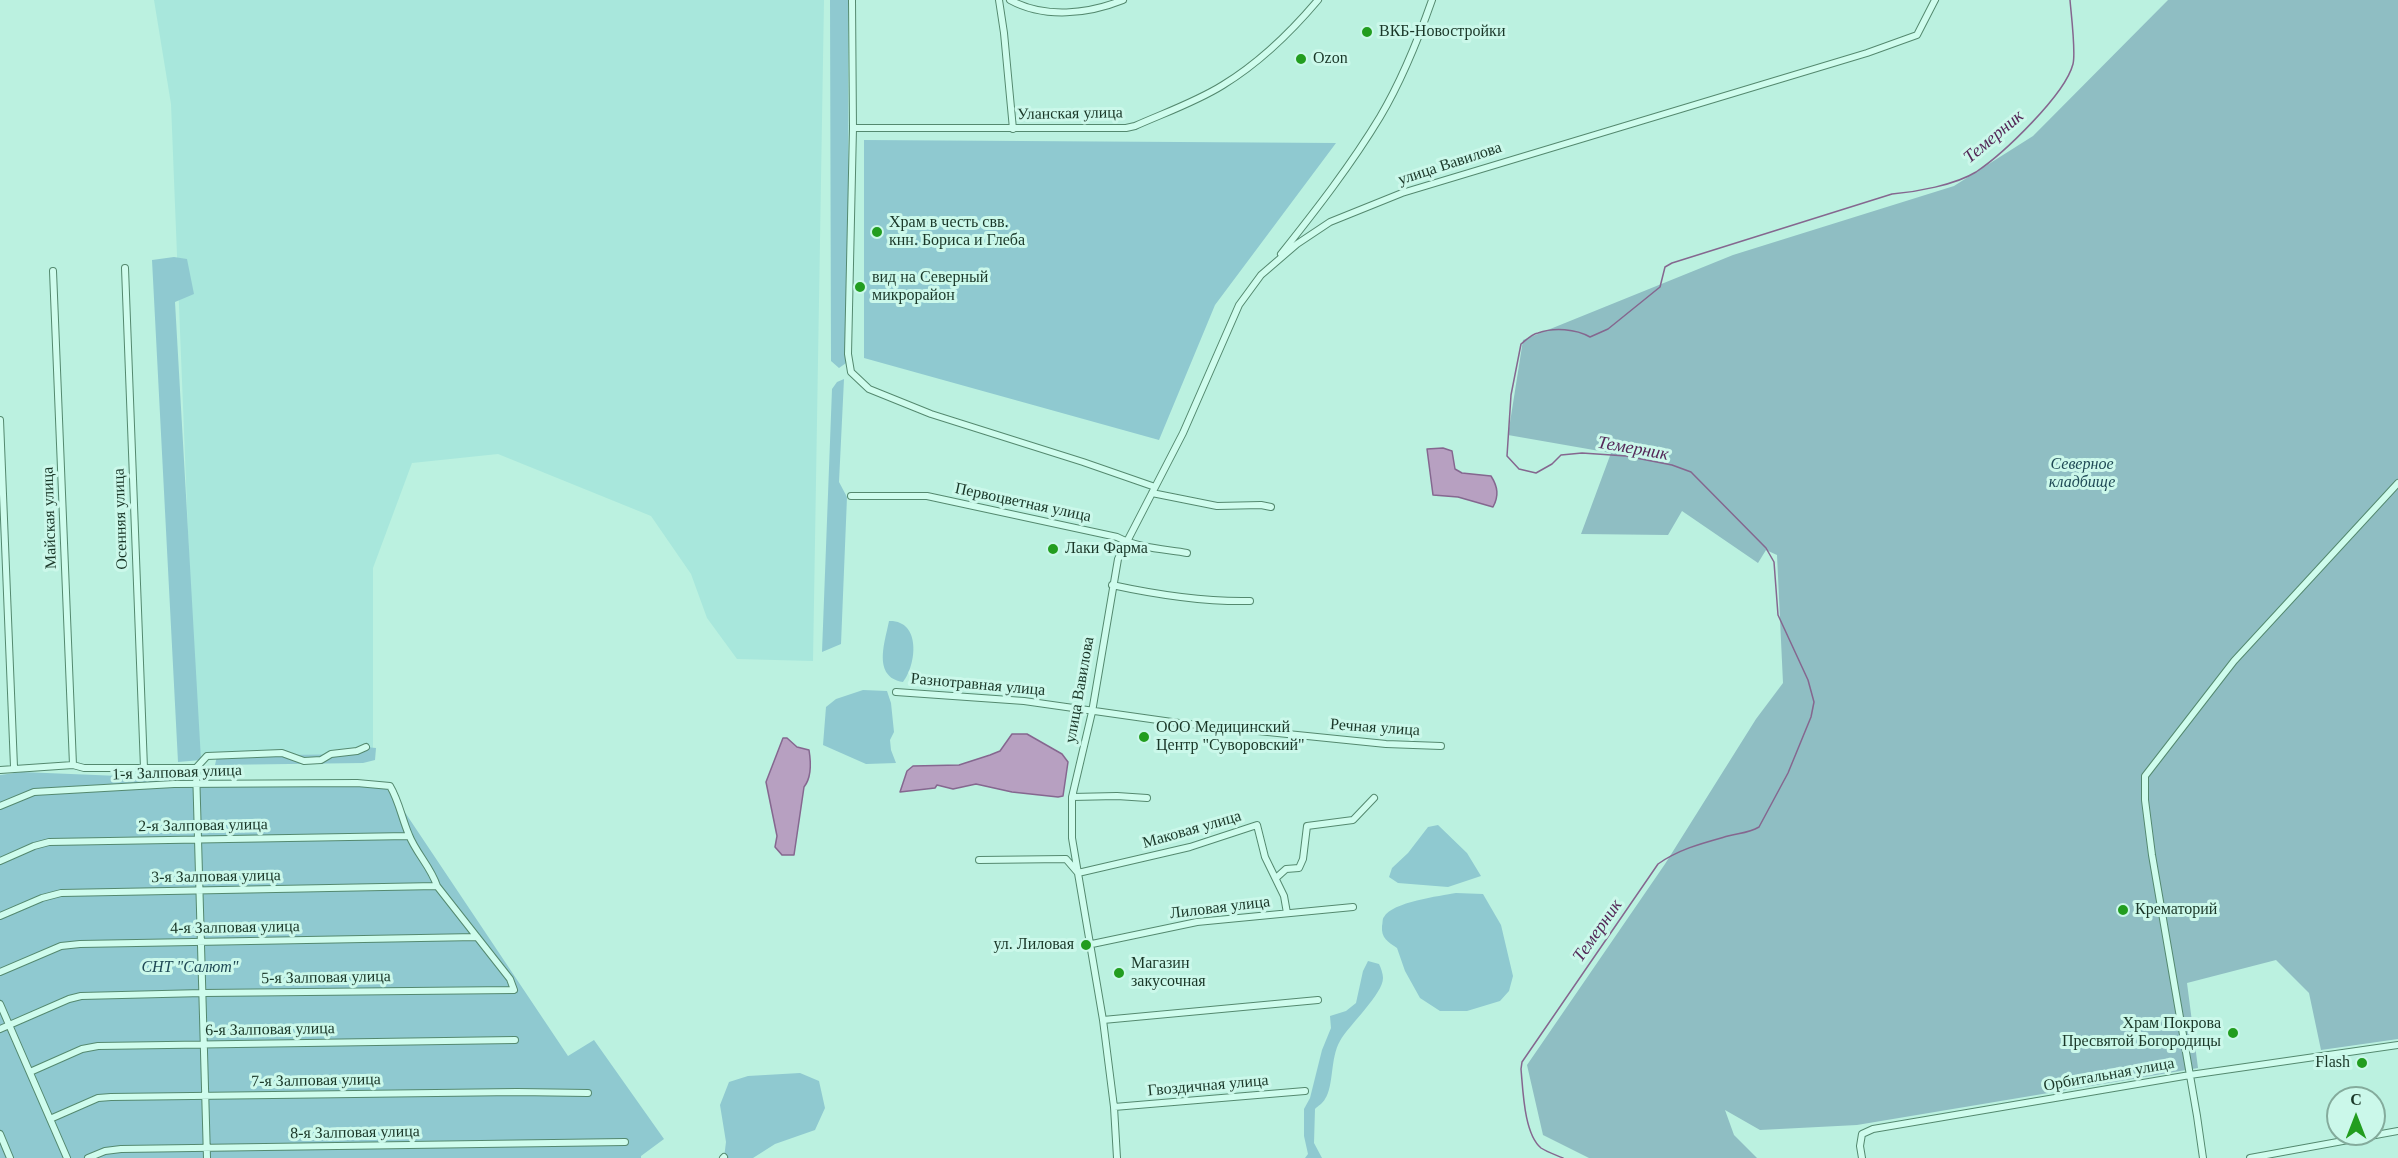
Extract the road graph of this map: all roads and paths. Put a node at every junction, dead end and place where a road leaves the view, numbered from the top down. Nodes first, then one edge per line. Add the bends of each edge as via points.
1 (852, 0) edge
2 (999, 0) edge
3 (1010, 0) edge
4 (1123, 0) edge
5 (1318, 0) edge
6 (1432, 0) edge
7 (1935, 0) edge
8 (852, 128) junction
9 (1013, 129) junction
10 (1274, 264) junction
11 (125, 268) dead end
12 (53, 271) dead end
13 (0, 420) edge
14 (2398, 483) edge
15 (1154, 490) junction
16 (851, 496) dead end
17 (1271, 507) dead end
18 (1127, 542) junction
19 (1187, 553) dead end
20 (1112, 585) junction
21 (1250, 601) dead end
22 (896, 692) dead end
23 (1092, 712) junction
24 (1441, 746) dead end
25 (366, 747) dead end
26 (73, 765) junction
27 (14, 767) junction
28 (144, 768) junction
29 (196, 768) junction
30 (0, 770) edge
31 (197, 784) junction
32 (1072, 797) junction
33 (1147, 798) dead end
34 (1374, 798) dead end
35 (0, 806) edge
36 (409, 836) junction
37 (198, 840) junction
38 (979, 860) dead end
39 (0, 861) edge
40 (1078, 873) junction
41 (1276, 878) junction
42 (437, 886) junction
43 (200, 891) junction
44 (1353, 907) dead end
45 (1287, 913) junction
46 (0, 916) edge
47 (477, 937) junction
48 (201, 942) junction
49 (1092, 944) junction
50 (0, 972) edge
51 (203, 993) junction
52 (1318, 1000) dead end
53 (0, 1004) edge
54 (1103, 1020) junction
55 (10, 1025) junction
56 (0, 1029) edge
57 (515, 1040) dead end
58 (204, 1045) junction
59 (2398, 1045) edge
60 (30, 1072) junction
61 (2190, 1075) junction
62 (1305, 1091) dead end
63 (588, 1093) dead end
64 (205, 1096) junction
65 (1114, 1107) junction
66 (50, 1119) junction
67 (2398, 1131) edge
68 (0, 1134) edge
69 (625, 1142) dead end
70 (206, 1149) junction
71 (10, 1158) edge
72 (67, 1158) edge
73 (88, 1158) edge
74 (207, 1158) edge
75 (1117, 1158) edge
76 (1862, 1158) edge
77 (2202, 1158) edge
78 (2250, 1158) edge

1 - 8 street
2 - 9 street
3 - 4 street via 1057,12 1092,11
5 - 9 street, Уланская улица via 1293,28 1222,86 1135,126
6 - 10 street, улица Вавилова via 1404,70 1380,116
7 - 10 street, улица Вавилова via 1917,35 1402,193 1330,222
8 - 9 street, Уланская улица
8 - 15 street via 848,354 851,372 869,389 930,414 1083,462
10 - 15 street, улица Вавилова via 1239,304 1183,434
11 - 28 street, Осенняя улица
12 - 26 street, Майская улица
13 - 27 street
14 - 61 street via 2234,661 2145,776 2152,855
15 - 17 street via 1217,506
15 - 18 street, улица Вавилова
16 - 18 street, Первоцветная улица via 927,496
18 - 19 street, Первоцветная улица
18 - 20 street, улица Вавилова
20 - 21 street via 1216,602
20 - 23 street, улица Вавилова
22 - 23 street, Разнотравная улица via 1024,701
23 - 24 street, Речная улица via 1386,744
23 - 32 street, улица Вавилова
25 - 29 street via 304,761 282,753 207,756
26 - 27 street
26 - 28 street
27 - 30 street
28 - 29 street
29 - 31 street
31 - 35 street, 1-я Залповая улица via 34,792
31 - 36 street, 1-я Залповая улица via 390,786
31 - 37 street
32 - 33 street
32 - 40 street, улица Вавилова via 1072,838
34 - 41 street via 1353,820 1307,826 1299,868 1286,869
36 - 37 street, 2-я Залповая улица
36 - 42 street
37 - 39 street, 2-я Залповая улица via 49,842
37 - 43 street
38 - 40 street via 1066,859
40 - 41 street, Маковая улица via 1190,847 1257,825 1265,857
40 - 49 street, улица Вавилова
41 - 45 street, Маковая улица
42 - 43 street, 3-я Залповая улица
42 - 47 street
43 - 46 street, 3-я Залповая улица via 61,893
43 - 48 street
44 - 45 street, Лиловая улица
45 - 49 street, Лиловая улица via 1197,922
47 - 48 street, 4-я Залповая улица
47 - 51 street, 5-я Залповая улица via 514,990
48 - 50 street, 4-я Залповая улица via 61,946
48 - 51 street
49 - 54 street, улица Вавилова
51 - 55 street, 5-я Залповая улица via 81,996
51 - 58 street
52 - 54 street
53 - 55 street
54 - 65 street, улица Вавилова
55 - 56 street, 5-я Залповая улица
55 - 60 street
57 - 58 street, 6-я Залповая улица
58 - 60 street, 6-я Залповая улица via 98,1046
58 - 64 street
59 - 61 street, Орбитальная улица
60 - 66 street
61 - 76 street, Орбитальная улица via 1873,1129 1862,1134
61 - 77 street
62 - 65 street, Гвоздичная улица
63 - 64 street, 7-я Залповая улица
64 - 66 street, 7-я Залповая улица via 98,1098
64 - 70 street
65 - 75 street, улица Вавилова
66 - 72 street
67 - 78 street
68 - 71 street
69 - 70 street, 8-я Залповая улица
70 - 73 street, 8-я Залповая улица via 121,1149
70 - 74 street

